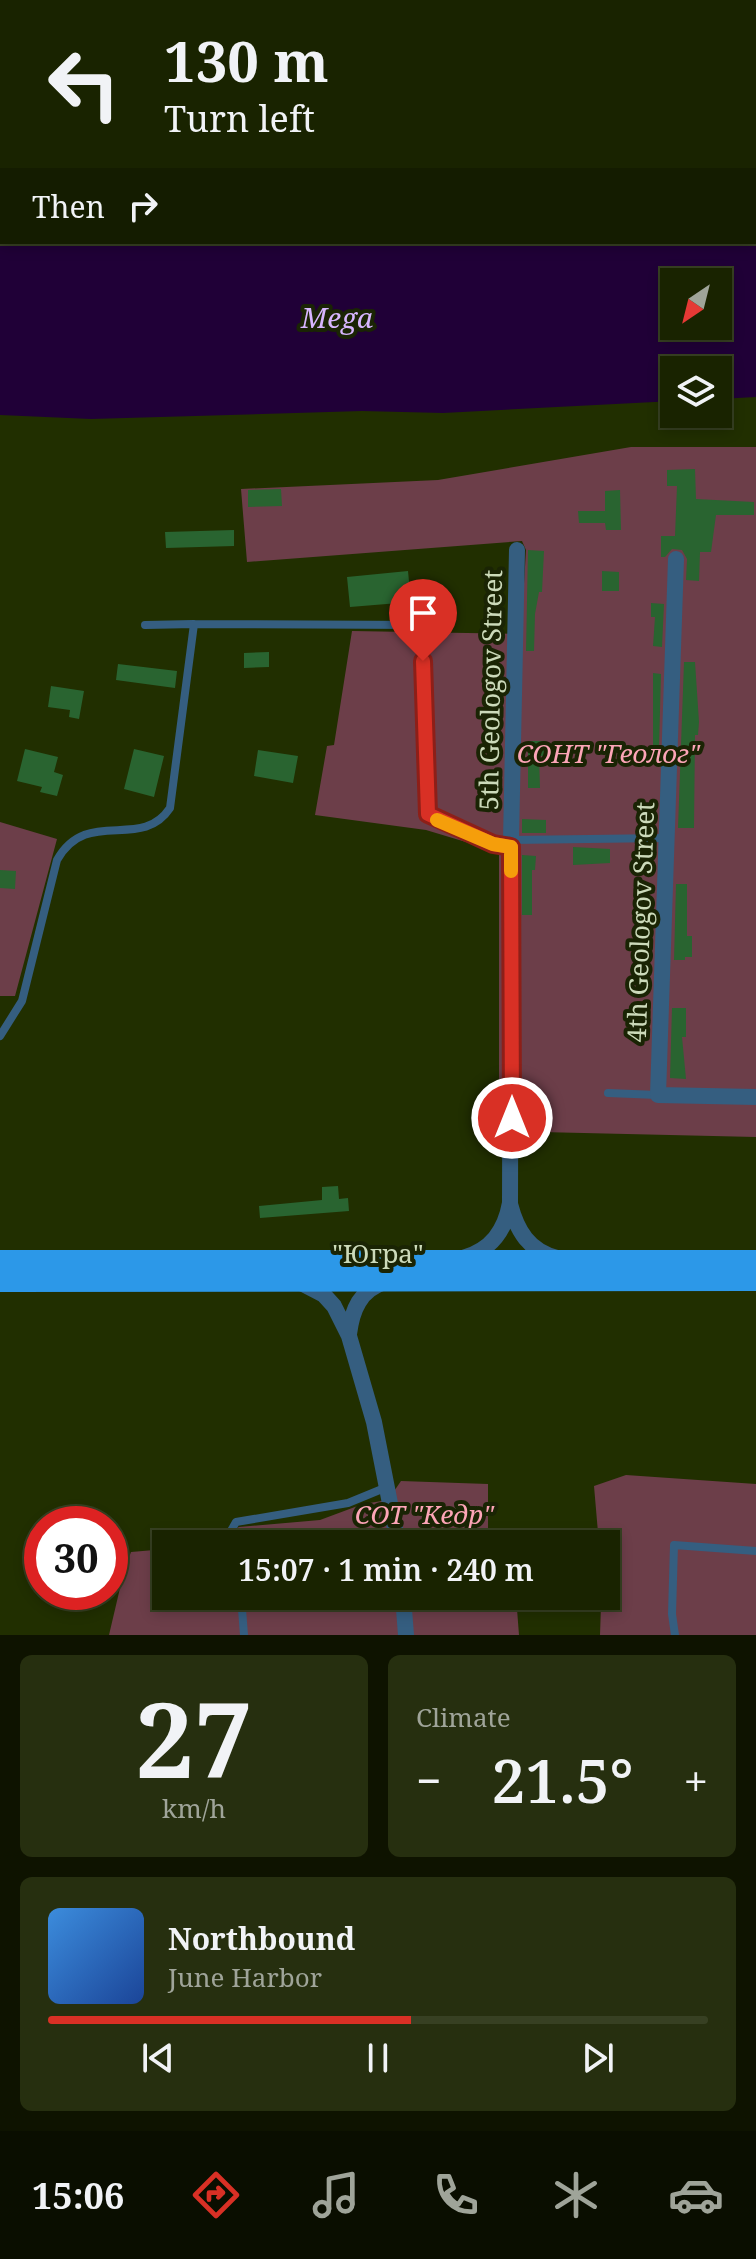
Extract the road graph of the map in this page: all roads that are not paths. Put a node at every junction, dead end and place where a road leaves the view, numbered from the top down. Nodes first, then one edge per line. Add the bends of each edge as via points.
1 (517, 550) dead end
2 (676, 559) dead end
3 (194, 624) junction
4 (145, 625) dead end
5 (426, 625) dead end
6 (423, 661) dead end
7 (667, 838) junction
8 (511, 843) junction
9 (0, 1036) edge
10 (608, 1093) dead end
11 (658, 1095) junction
12 (756, 1097) edge
13 (510, 1203) junction
14 (455, 1260) junction
15 (0, 1261) edge
16 (567, 1261) junction
17 (756, 1261) edge
18 (390, 1280) junction
19 (756, 1280) edge
20 (0, 1281) edge
21 (298, 1281) junction
22 (349, 1336) junction
23 (388, 1486) junction
24 (231, 1530) edge
25 (396, 1530) edge
26 (756, 1551) edge
27 (242, 1610) edge
28 (404, 1610) edge
29 (244, 1635) edge
30 (406, 1635) edge
31 (675, 1635) edge

1 - 8 street, 5th Geologov Street
2 - 7 street, 4th Geologov Street
3 - 4 lane
3 - 5 lane
3 - 9 lane via 170,808 151,826 87,833 65,846 22,1001
6 - 8 lane via 428,814 484,840
7 - 8 lane
7 - 11 street, 4th Geologov Street
8 - 13 street, 5th Geologov Street
10 - 11 lane
11 - 12 street
13 - 14 street via 497,1237
13 - 16 street via 526,1241
14 - 15 highway, "Югра"
14 - 16 highway, "Югра"
16 - 17 highway, "Югра"
18 - 19 highway, "Югра"
18 - 21 highway, "Югра"
18 - 22 street via 367,1291 356,1305
20 - 21 highway, "Югра"
21 - 22 street via 324,1295
22 - 23 street
23 - 24 lane via 348,1503 236,1522
23 - 25 street
26 - 31 lane via 674,1545
27 - 29 lane
28 - 30 street

